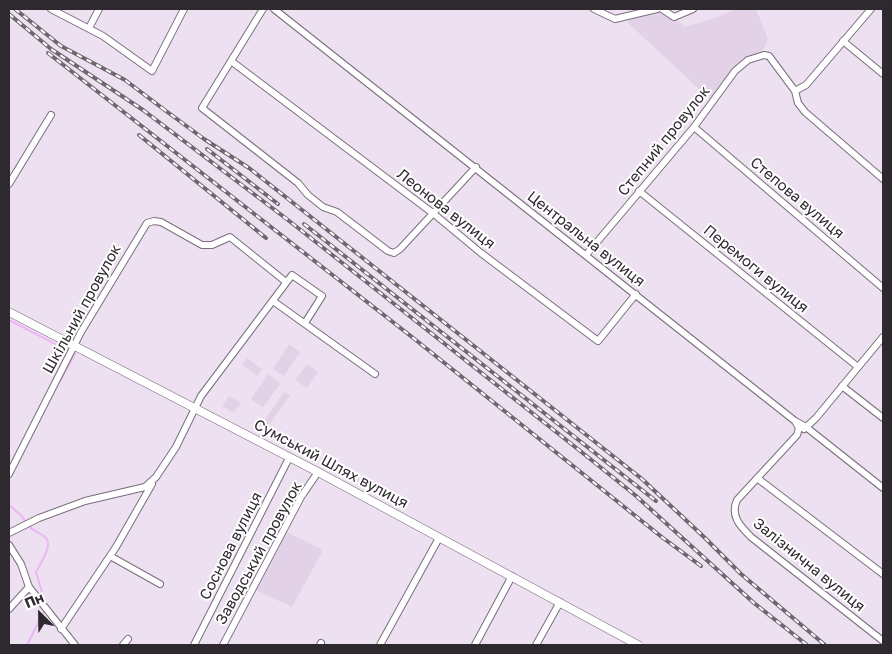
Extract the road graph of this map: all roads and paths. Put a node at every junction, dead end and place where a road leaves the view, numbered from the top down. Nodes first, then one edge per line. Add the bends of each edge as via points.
1 (51, 9) edge
2 (99, 9) edge
3 (184, 9) edge
4 (263, 9) edge
5 (594, 9) edge
6 (657, 9) edge
7 (662, 9) edge
8 (693, 9) edge
9 (871, 9) edge
10 (277, 10) edge
11 (89, 28) junction
12 (843, 41) junction
13 (231, 61) junction
14 (883, 74) edge
15 (795, 91) junction
16 (51, 115) dead end
17 (694, 127) junction
18 (476, 168) junction
19 (883, 179) edge
20 (9, 184) edge
21 (639, 191) junction
22 (434, 214) junction
23 (586, 255) junction
24 (286, 282) junction
25 (883, 288) edge
26 (636, 294) junction
27 (273, 300) junction
28 (9, 312) edge
29 (305, 323) junction
30 (882, 342) edge
31 (74, 345) junction
32 (858, 367) junction
33 (375, 374) dead end
34 (842, 386) junction
35 (196, 408) junction
36 (883, 418) edge
37 (795, 421) junction
38 (806, 427) junction
39 (797, 434) junction
40 (289, 458) junction
41 (318, 472) junction
42 (9, 474) edge
43 (156, 477) junction
44 (757, 478) junction
45 (883, 488) edge
46 (9, 533) edge
47 (439, 538) junction
48 (9, 545) edge
49 (110, 556) junction
50 (883, 574) edge
51 (512, 576) junction
52 (160, 584) dead end
53 (29, 587) junction
54 (560, 602) junction
55 (9, 608) edge
56 (61, 628) junction
57 (128, 639) dead end
58 (883, 640) edge
59 (633, 644) edge
60 (75, 645) edge
61 (123, 645) edge
62 (194, 645) edge
63 (223, 645) edge
64 (380, 645) edge
65 (475, 645) edge
66 (536, 645) edge

1 - 11 street
2 - 11 street
3 - 11 street via 152,71
4 - 13 street
5 - 6 street via 615,19
7 - 8 street via 674,17
9 - 12 street
10 - 18 street, Центральна вулиця
12 - 14 street
12 - 15 street via 806,85
13 - 22 street, Леонова вулиця
13 - 22 street via 202,104 204,111 298,183 323,207 337,212 394,253
15 - 17 street, Степний провулок via 769,56 748,60 735,71
15 - 19 street via 805,112
16 - 20 street
17 - 21 street, Степний провулок
17 - 25 street, Степова вулиця
18 - 22 street
18 - 23 street, Центральна вулиця
21 - 23 street, Степний провулок
21 - 32 street, Перемоги вулиця
22 - 26 street, Леонова вулиця via 598,341
23 - 26 street, Центральна вулиця
24 - 27 street
24 - 29 street via 292,275 322,296
24 - 31 street, Шкільний провулок via 230,238 202,245 161,222 147,223
26 - 37 street, Центральна вулиця
27 - 29 street
27 - 35 street via 201,396
28 - 31 main road, Сумський Шлях вулиця
29 - 33 street
30 - 32 street
31 - 35 main road, Сумський Шлях вулиця
31 - 42 street, Шкільний провулок
32 - 34 street
34 - 36 street
34 - 38 street
35 - 40 main road, Сумський Шлях вулиця
35 - 43 street
37 - 38 street, Центральна вулиця
37 - 39 street via 799,428
38 - 39 street
38 - 45 street, Центральна вулиця
39 - 44 street
40 - 41 main road, Сумський Шлях вулиця
40 - 62 street, Соснова вулиця
41 - 47 main road, Сумський Шлях вулиця
41 - 63 street, Заводський провулок
43 - 46 street via 145,488 84,501
43 - 49 street
44 - 50 street
44 - 58 street, Залізнична вулиця via 733,509 739,525
47 - 51 main road, Сумський Шлях вулиця
47 - 64 street
48 - 53 street via 21,564
49 - 52 street
49 - 56 street
51 - 54 main road, Сумський Шлях вулиця
51 - 65 street
53 - 55 street
53 - 56 street
54 - 59 main road, Сумський Шлях вулиця
54 - 66 street
56 - 60 street
57 - 61 street

